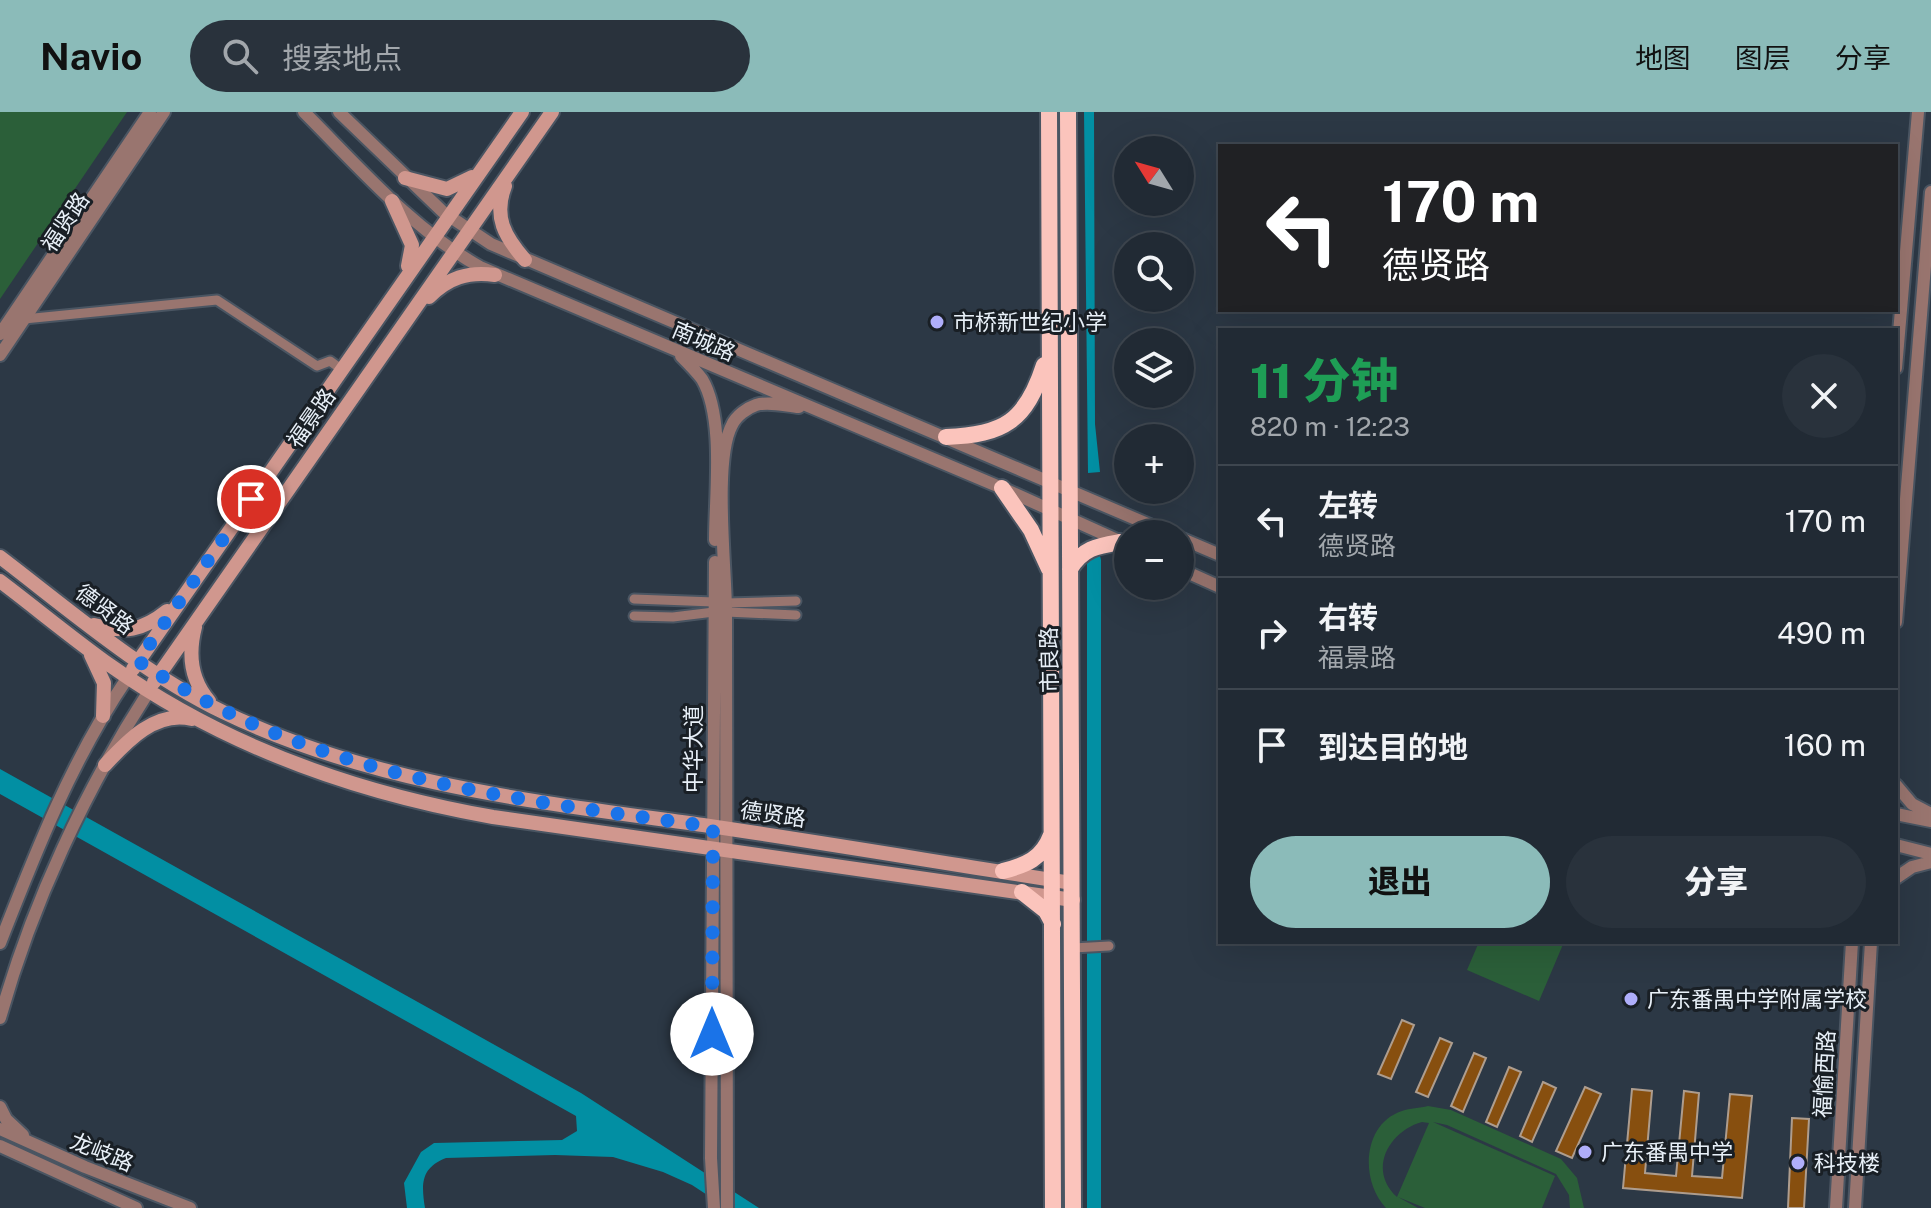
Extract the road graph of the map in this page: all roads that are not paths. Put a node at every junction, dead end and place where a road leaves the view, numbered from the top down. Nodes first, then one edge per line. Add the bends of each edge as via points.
1 (150, 112) edge
2 (164, 112) edge
3 (304, 112) edge
4 (339, 112) edge
5 (522, 112) edge
6 (552, 112) edge
7 (1049, 112) edge
8 (1068, 112) edge
9 (1918, 112) edge
10 (486, 162) junction
11 (513, 167) junction
12 (405, 178) junction
13 (1930, 197) edge
14 (392, 201) junction
15 (448, 215) junction
16 (468, 230) junction
17 (432, 237) junction
18 (453, 252) junction
19 (525, 260) junction
20 (406, 274) junction
21 (495, 275) junction
22 (24, 319) junction
23 (406, 319) junction
24 (0, 334) edge
25 (1898, 344) edge
26 (676, 351) junction
27 (1049, 352) junction
28 (0, 355) edge
29 (341, 369) junction
30 (814, 409) junction
31 (946, 437) junction
32 (972, 448) junction
33 (720, 449) junction
34 (963, 471) junction
35 (1050, 482) junction
36 (1002, 488) junction
37 (1069, 490) junction
38 (1050, 509) junction
39 (1123, 513) junction
40 (1070, 518) junction
41 (1122, 520) edge
42 (1139, 520) edge
43 (1114, 539) edge
44 (1114, 543) edge
45 (1194, 544) edge
46 (1218, 554) edge
47 (0, 557) edge
48 (1070, 569) junction
49 (1051, 573) junction
50 (1194, 575) edge
51 (0, 581) edge
52 (1218, 586) edge
53 (1898, 597) edge
54 (634, 599) dead end
55 (179, 600) junction
56 (796, 601) dead end
57 (720, 607) junction
58 (200, 615) junction
59 (796, 615) dead end
60 (634, 616) dead end
61 (87, 623) junction
62 (84, 645) junction
63 (138, 661) junction
64 (159, 675) junction
65 (128, 677) junction
66 (149, 691) junction
67 (214, 707) junction
68 (103, 716) junction
69 (200, 721) junction
70 (105, 765) junction
71 (1898, 787) edge
72 (1898, 814) edge
73 (1931, 814) edge
74 (1931, 821) edge
75 (720, 828) junction
76 (1053, 830) junction
77 (1898, 846) edge
78 (720, 849) junction
79 (1931, 854) edge
80 (1931, 862) edge
81 (1003, 871) junction
82 (1898, 877) edge
83 (1053, 880) junction
84 (1072, 883) junction
85 (1022, 892) junction
86 (1053, 898) junction
87 (1073, 900) junction
88 (1054, 925) junction
89 (0, 943) edge
90 (1852, 944) edge
91 (1871, 944) edge
92 (1109, 946) dead end
93 (1077, 947) junction
94 (0, 1018) edge
95 (0, 1107) edge
96 (0, 1129) edge
97 (34, 1145) junction
98 (0, 1146) edge
99 (136, 1208) edge
100 (190, 1208) edge
101 (714, 1208) edge
102 (727, 1208) edge
103 (1053, 1208) edge
104 (1073, 1208) edge
105 (1836, 1208) edge
106 (1855, 1208) edge

1 - 24 street, 福贤路
2 - 22 street, 福贤路
3 - 14 street, 南城路
4 - 12 street, 南城路
5 - 10 main road, 福景路
6 - 11 main road, 福景路
7 - 27 highway, 市良路
8 - 37 highway, 市良路
9 - 25 street
10 - 12 main road via 470,179 447,189
10 - 15 main road, 福景路
11 - 16 main road, 福景路
11 - 19 main road via 499,217 509,242
12 - 15 street, 南城路
13 - 53 street
14 - 17 street, 南城路
14 - 20 main road via 412,245
15 - 16 street, 南城路
15 - 17 main road, 福景路
16 - 18 main road, 福景路
16 - 19 street, 南城路
17 - 18 street, 南城路
17 - 20 main road, 福景路
18 - 21 street, 南城路
18 - 23 main road, 福景路
19 - 31 street, 南城路
20 - 29 main road, 福景路
21 - 23 main road via 469,274 447,282
21 - 26 street, 南城路
22 - 28 street, 福贤路
22 - 29 street via 217,300 317,366 330,361
23 - 58 main road, 福景路
26 - 30 street, 南城路
26 - 33 street, 中华大道 via 703,382
27 - 31 highway via 1036,392 1020,415 985,434
27 - 35 highway, 市良路
29 - 55 main road, 福景路
30 - 33 street, 中华大道 via 757,405 742,413
30 - 34 street, 南城路
31 - 32 street, 南城路
32 - 34 street
32 - 35 street, 南城路
33 - 57 street, 中华大道
34 - 36 street, 南城路
35 - 37 street, 南城路
35 - 38 highway, 市良路
36 - 38 street, 南城路
36 - 49 highway via 1031,530
37 - 39 street, 南城路
37 - 40 highway, 市良路
38 - 40 street, 南城路
38 - 49 highway, 市良路
39 - 41 street
39 - 42 street, 南城路
40 - 43 street, 南城路
40 - 48 highway, 市良路
44 - 48 highway via 1080,554
45 - 46 street
47 - 61 main road, 德贤路
48 - 84 highway, 市良路
49 - 76 highway, 市良路
50 - 52 street
51 - 62 main road, 德贤路
54 - 57 street
55 - 61 main road via 138,630
55 - 63 main road, 福景路
56 - 57 street
57 - 59 street
57 - 60 street via 673,617
57 - 75 street, 中华大道
58 - 64 main road, 福景路
58 - 67 main road via 190,655 200,691
61 - 63 main road, 德贤路
62 - 65 main road, 德贤路
62 - 68 main road via 104,683
63 - 64 main road, 德贤路
63 - 65 main road, 福景路
64 - 66 main road, 福景路
64 - 67 main road, 德贤路
65 - 66 main road, 德贤路
65 - 68 street, 福景路
66 - 69 main road, 德贤路
66 - 70 street, 福景路
67 - 75 main road, 德贤路 via 324,754 416,779
68 - 89 street, 福景路 via 60,797
69 - 70 main road via 185,717 150,725
69 - 78 main road, 德贤路 via 291,763 410,800
70 - 94 street, 福景路 via 19,957
71 - 73 street via 1912,804
72 - 74 street
75 - 78 street, 中华大道
75 - 81 main road, 德贤路
76 - 81 highway via 1047,846 1032,861
76 - 83 highway, 市良路
77 - 79 street
78 - 85 main road, 德贤路
78 - 101 street
78 - 102 street
80 - 82 street
81 - 83 main road, 德贤路
83 - 84 main road, 德贤路
83 - 86 highway, 市良路
84 - 87 highway, 市良路
85 - 86 main road, 德贤路
85 - 88 highway via 1046,911
86 - 87 main road, 德贤路
86 - 88 highway, 市良路
87 - 93 highway, 市良路
88 - 103 highway, 市良路
90 - 105 street, 福愉西路
91 - 106 street, 福愉西路
92 - 93 street
93 - 104 highway, 市良路
95 - 97 street
96 - 97 street, 龙岐路
97 - 100 street, 龙岐路
98 - 99 street, 龙岐路

